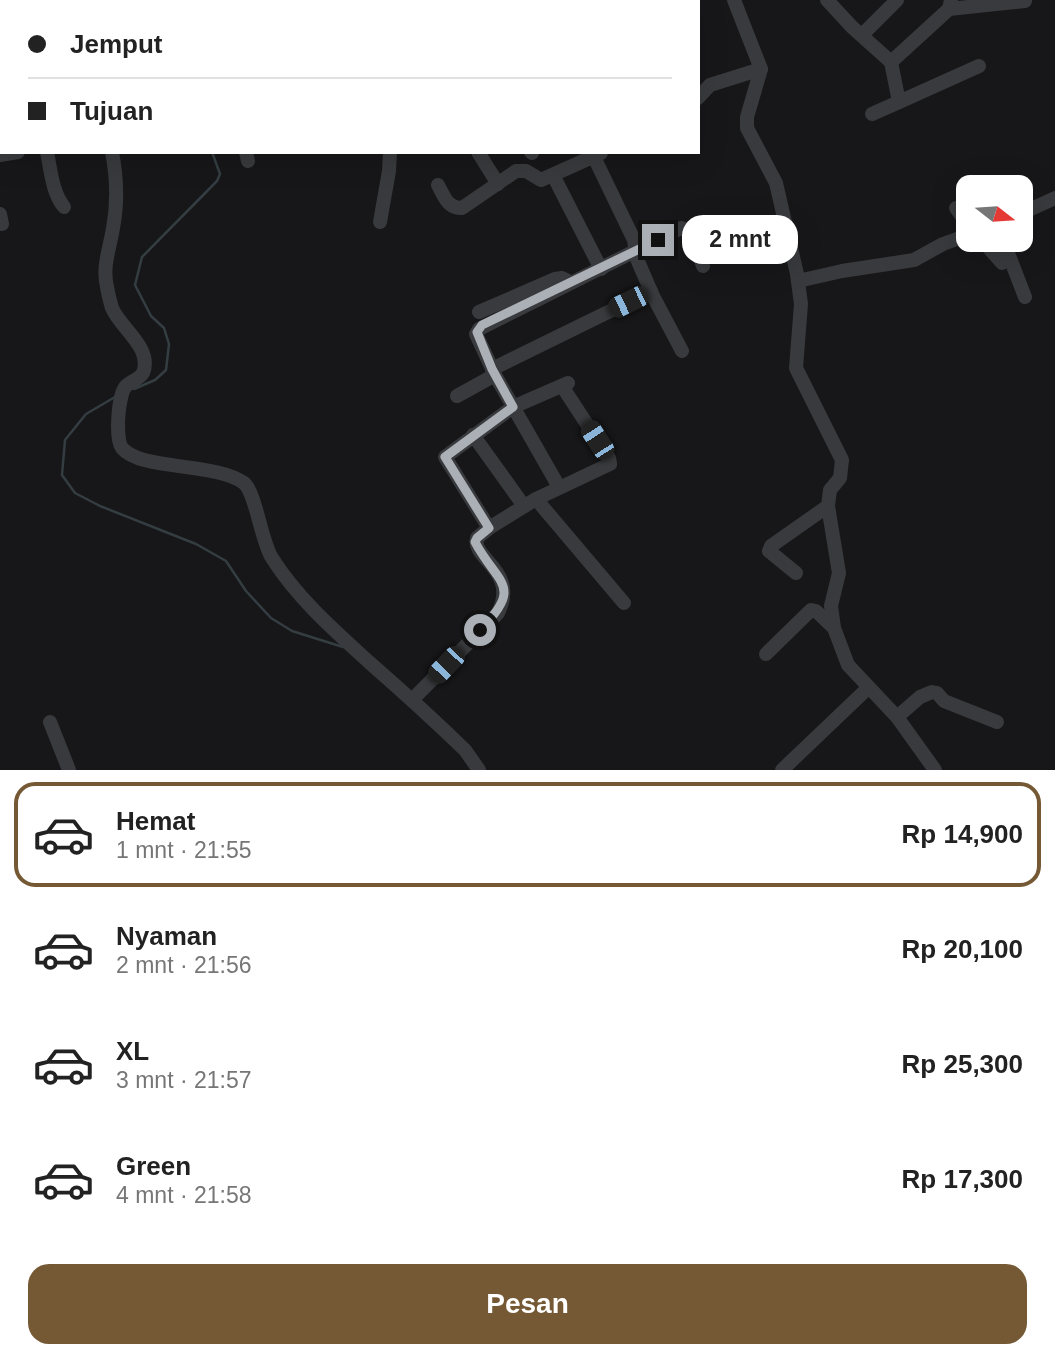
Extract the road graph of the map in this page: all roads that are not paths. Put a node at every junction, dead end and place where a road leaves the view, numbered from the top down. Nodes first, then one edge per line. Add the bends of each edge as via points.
1 (734, 0) edge
2 (897, 0) edge
3 (1025, 1) edge
4 (835, 3) edge
5 (950, 4) edge
6 (862, 35) junction
7 (891, 62) junction
8 (979, 66) dead end
9 (761, 69) junction
10 (700, 96) edge
11 (899, 102) junction
12 (872, 114) dead end
13 (47, 154) edge
14 (111, 154) edge
15 (390, 154) edge
16 (479, 154) edge
17 (598, 155) edge
18 (553, 175) junction
19 (498, 184) junction
20 (438, 185) dead end
21 (1055, 198) edge
22 (64, 207) dead end
23 (1033, 208) edge
24 (380, 222) dead end
25 (956, 239) edge
26 (635, 251) junction
27 (992, 252) edge
28 (1008, 252) edge
29 (1002, 263) dead end
30 (703, 266) dead end
31 (601, 269) junction
32 (798, 281) junction
33 (570, 282) junction
34 (651, 291) junction
35 (1025, 298) dead end
36 (479, 312) dead end
37 (682, 351) dead end
38 (493, 372) junction
39 (457, 396) dead end
40 (513, 407) junction
41 (472, 435) junction
42 (559, 487) junction
43 (530, 502) junction
44 (828, 506) junction
45 (489, 528) junction
46 (796, 573) dead end
47 (624, 603) dead end
48 (834, 628) junction
49 (766, 654) dead end
50 (868, 688) junction
51 (412, 700) junction
52 (897, 717) junction
53 (50, 722) dead end
54 (997, 722) dead end
55 (69, 770) edge
56 (479, 770) edge
57 (782, 770) edge
58 (935, 770) edge

1 - 9 street
2 - 6 street
3 - 5 street
4 - 6 street
5 - 7 street
6 - 7 street
7 - 11 street
8 - 11 street
9 - 10 street via 710,85
9 - 32 street via 746,123 776,183
11 - 12 street
13 - 22 street via 54,188
14 - 51 street via 117,202 105,277 112,309 145,359 140,377 123,392 118,420 121,448 147,461 243,483 252,497 270,555 286,578 325,622
15 - 24 street
16 - 19 street
17 - 18 street
17 - 26 street
18 - 19 street via 541,180 516,171
18 - 31 street
19 - 20 street via 455,209
21 - 23 street
25 - 32 street via 914,260
26 - 30 street via 681,228 692,233
26 - 31 street
26 - 34 street
27 - 29 street
28 - 35 street
31 - 33 street
32 - 44 street via 801,304 796,368 842,460
33 - 36 street via 555,279
33 - 38 street via 479,329 476,334
34 - 37 street
34 - 38 street
38 - 39 street
38 - 40 street
40 - 41 street
40 - 42 street
40 - 42 street via 565,385 609,458 610,464
41 - 43 street
41 - 45 street via 445,457
42 - 43 street
43 - 45 street
43 - 47 street
44 - 46 street via 771,546 772,555
44 - 48 street via 839,571 831,606
45 - 51 street via 475,542 501,579 503,602 498,613
48 - 49 street via 811,610
48 - 50 street via 847,664
50 - 52 street
50 - 57 street
51 - 56 street
52 - 54 street via 932,692
52 - 58 street
53 - 55 street

